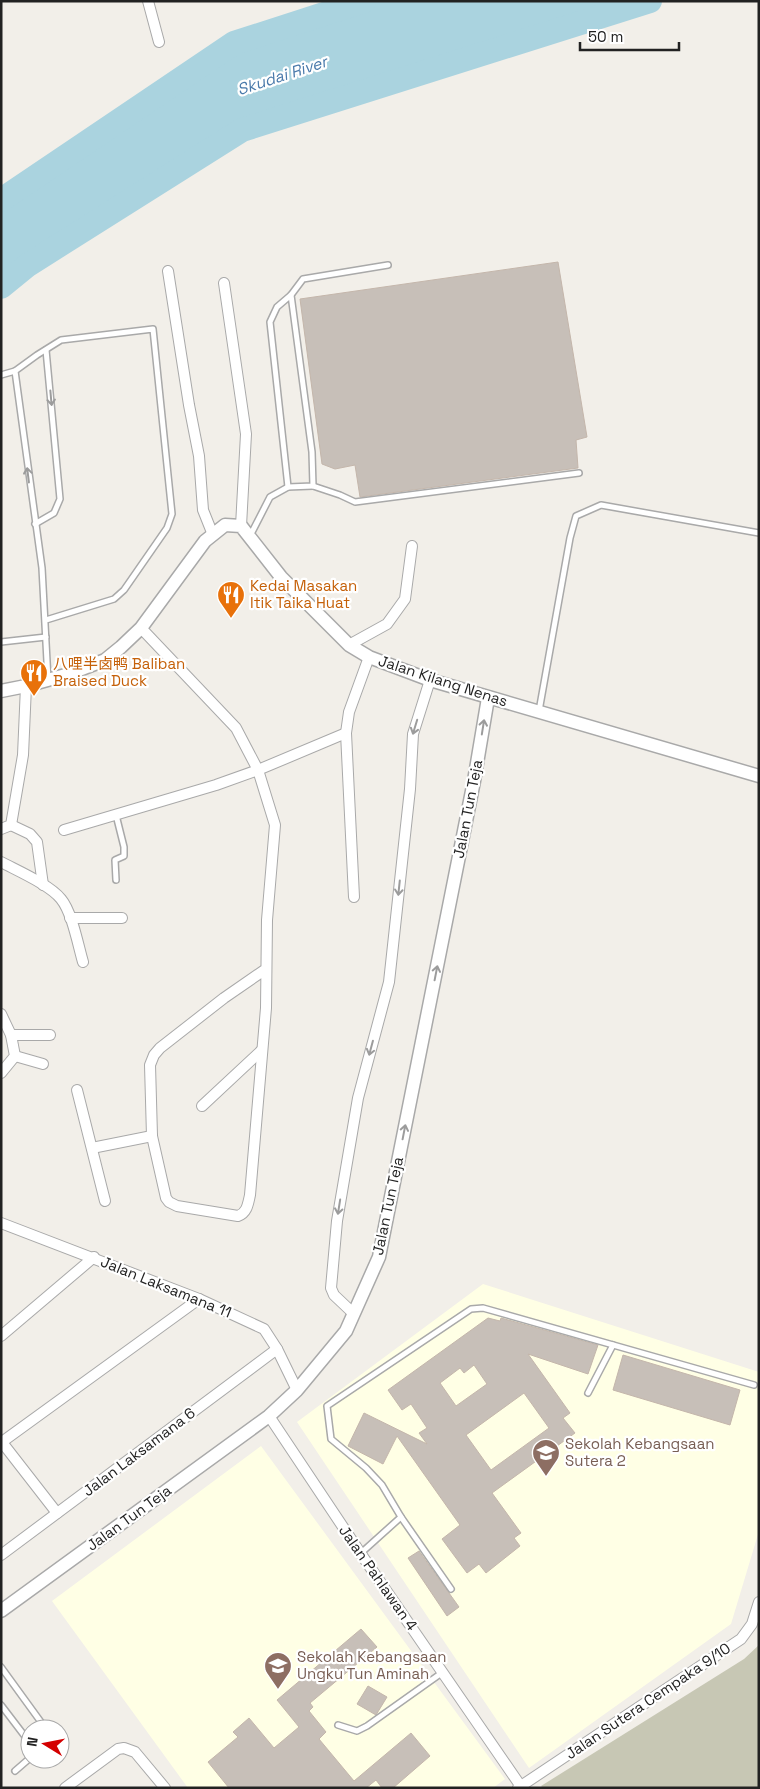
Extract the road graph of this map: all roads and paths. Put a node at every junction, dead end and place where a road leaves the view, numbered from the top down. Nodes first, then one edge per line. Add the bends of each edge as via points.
1 (148, 1) edge
2 (159, 42) dead end
3 (388, 265) dead end
4 (168, 270) dead end
5 (224, 283) dead end
6 (291, 295) junction
7 (46, 350) junction
8 (15, 371) junction
9 (1, 375) edge
10 (579, 473) dead end
11 (313, 486) junction
12 (288, 487) junction
13 (35, 524) junction
14 (241, 526) junction
15 (759, 533) edge
16 (213, 535) junction
17 (250, 537) junction
18 (412, 546) dead end
19 (46, 620) junction
20 (141, 628) junction
21 (46, 637) junction
22 (1, 642) edge
23 (349, 645) junction
24 (369, 657) junction
25 (48, 680) junction
26 (430, 680) junction
27 (26, 686) junction
28 (1, 691) edge
29 (488, 698) junction
30 (539, 711) junction
31 (346, 733) junction
32 (258, 770) junction
33 (759, 776) edge
34 (116, 815) junction
35 (11, 825) junction
36 (1, 829) edge
37 (64, 830) dead end
38 (1, 862) edge
39 (116, 880) dead end
40 (43, 885) junction
41 (354, 897) dead end
42 (70, 918) junction
43 (122, 918) dead end
44 (83, 962) dead end
45 (266, 969) junction
46 (1, 1014) edge
47 (11, 1035) junction
48 (50, 1035) dead end
49 (262, 1050) junction
50 (15, 1056) junction
51 (43, 1064) dead end
52 (1, 1073) edge
53 (77, 1090) dead end
54 (202, 1106) dead end
55 (152, 1136) junction
56 (92, 1148) junction
57 (104, 1201) dead end
58 (1, 1223) edge
59 (94, 1257) junction
60 (199, 1299) junction
61 (353, 1313) junction
62 (1, 1336) edge
63 (613, 1345) junction
64 (277, 1349) junction
65 (754, 1386) dead end
66 (297, 1390) junction
67 (588, 1393) dead end
68 (269, 1416) junction
69 (1, 1442) edge
70 (57, 1513) junction
71 (402, 1517) junction
72 (361, 1554) junction
73 (1, 1555) edge
74 (451, 1589) dead end
75 (759, 1602) edge
76 (1, 1611) edge
77 (1, 1667) edge
78 (443, 1672) junction
79 (1, 1705) edge
80 (39, 1719) edge
81 (338, 1725) dead end
82 (20, 1730) edge
83 (20, 1766) edge
84 (14, 1770) dead end
85 (520, 1787) edge
86 (65, 1788) edge
87 (165, 1788) edge

1 - 2 street
3 - 6 lane via 303,279
4 - 16 street via 199,456 202,510
5 - 14 street via 246,434
6 - 11 lane via 312,452
6 - 12 lane via 277,307 270,322
7 - 8 lane
7 -> 13 lane via 60,499 54,513
7 - 19 lane via 61,340 153,329 172,514 167,528 124,590 114,599
8 - 9 lane
13 -> 8 lane
10 - 11 lane via 355,502
11 - 12 lane
12 - 17 lane via 270,497
13 - 19 lane
14 - 16 street via 225,525
14 - 17 street, Jalan Kilang Nenas
15 - 30 lane via 601,505 576,516
16 - 20 street via 205,541
17 - 23 street, Jalan Kilang Nenas via 281,577
18 - 23 street via 405,599 387,624
19 - 21 lane
20 - 25 street via 105,660
20 - 32 street via 236,728
21 - 22 lane
21 - 25 lane
23 - 24 street, Jalan Kilang Nenas
24 - 26 street, Jalan Kilang Nenas
24 - 31 street via 349,712
25 - 27 street
26 - 29 street, Jalan Kilang Nenas
26 -> 61 street via 413,734 389,982 358,1098 337,1221 331,1288
27 - 28 street
27 - 35 street via 23,756
29 - 30 street, Jalan Kilang Nenas
61 -> 29 street, Jalan Tun Teja via 379,1257
30 - 33 street, Jalan Kilang Nenas
31 - 32 street
31 - 41 street
32 - 34 street
32 - 45 street via 275,825
34 - 37 street
34 - 39 lane via 124,856 115,860
35 - 36 street
35 - 40 street via 30,834 37,842
38 - 40 street
40 - 42 street via 61,899
42 - 43 street
42 - 44 street
45 - 49 street
45 - 55 street via 224,998 154,1056 149,1072
46 - 47 street
47 - 48 street
47 - 50 street
49 - 54 street
49 - 55 street via 250,1195 243,1214 234,1216 183,1208 169,1202
50 - 51 street
50 - 52 street
53 - 56 street
55 - 56 street
56 - 57 street
58 - 59 street, Jalan Laksamana 11
59 - 60 street, Jalan Laksamana 11
59 - 62 street
60 - 64 street, Jalan Laksamana 11 via 264,1329
60 - 69 street
61 - 66 street, Jalan Tun Teja via 346,1331
63 - 65 lane
63 - 67 lane
63 - 71 lane via 483,1308 471,1309 327,1406 331,1439 382,1484
64 - 66 street, Jalan Laksamana 11
64 - 70 street, Jalan Laksamana 6
66 - 68 street, Jalan Tun Teja
68 - 72 street, Jalan Pahlawan 4
68 - 76 street, Jalan Tun Teja
69 - 70 street
70 - 73 street, Jalan Laksamana 6
71 - 72 lane
71 - 74 lane
72 - 78 street, Jalan Pahlawan 4
75 - 85 street, Jalan Sutera Cempaka 9/10 via 752,1624 741,1639
77 - 80 lane
78 - 81 lane via 357,1731
78 - 85 street, Jalan Pahlawan 4
79 - 82 lane
83 - 84 lane
86 - 87 street via 118,1749 124,1748 135,1752

